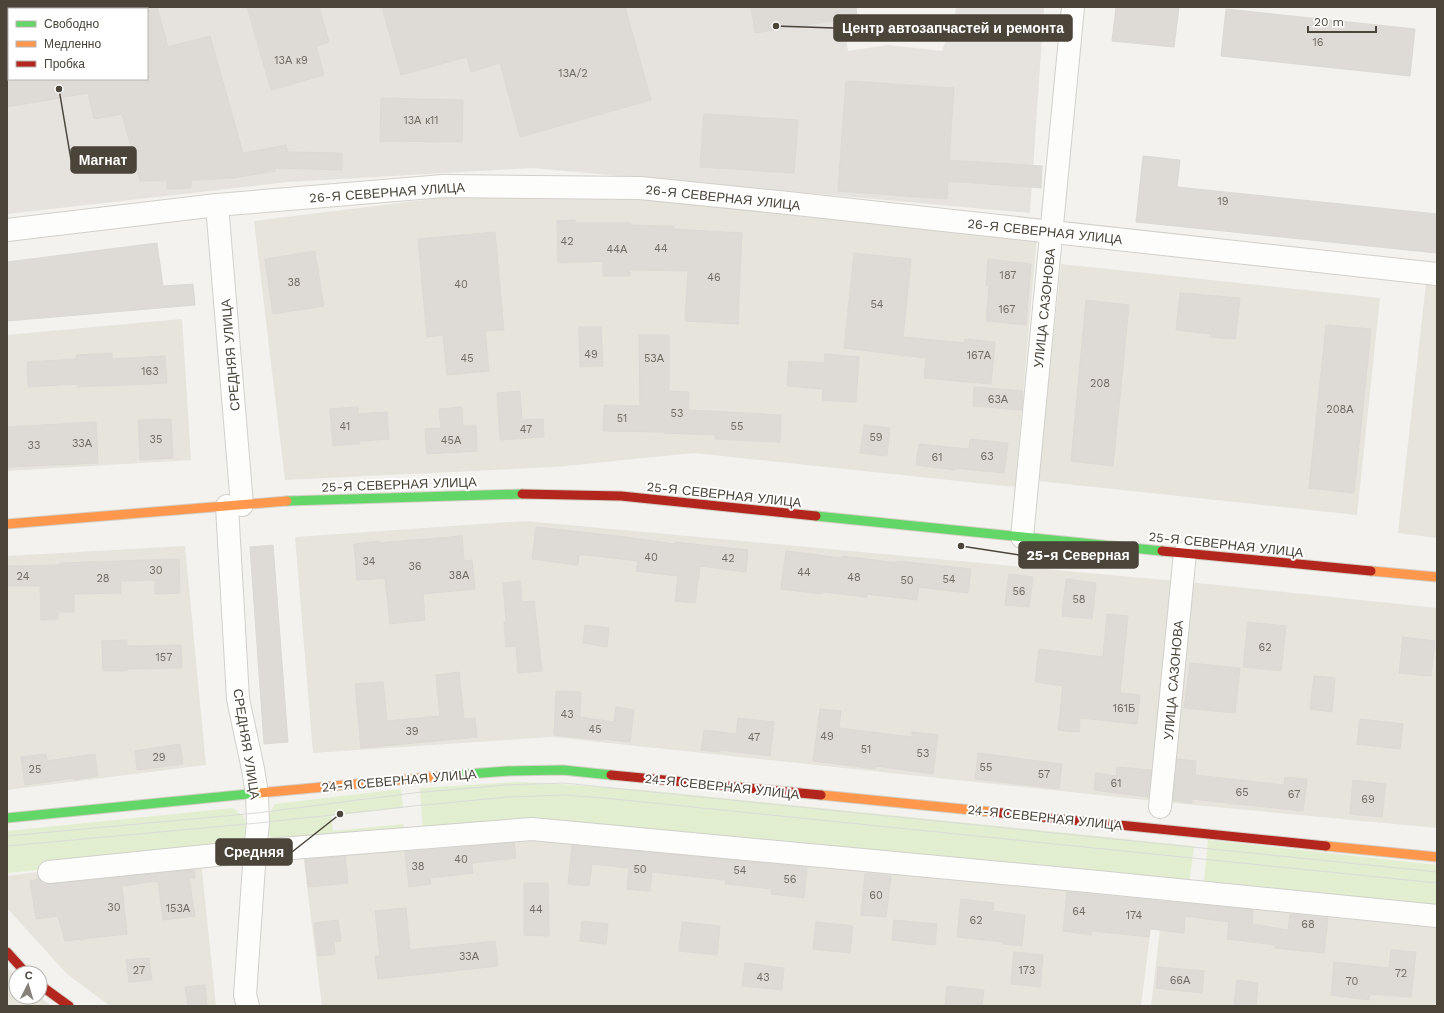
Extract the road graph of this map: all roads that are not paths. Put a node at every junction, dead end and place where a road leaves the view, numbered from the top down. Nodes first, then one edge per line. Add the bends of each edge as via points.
1 (1073, 7) edge
2 (217, 205) junction
3 (7, 230) edge
4 (1051, 232) junction
5 (1437, 274) edge
6 (235, 505) junction
7 (7, 524) edge
8 (1022, 537) junction
9 (1185, 553) junction
10 (1437, 578) edge
11 (257, 794) junction
12 (1160, 807) dead end
13 (7, 818) edge
14 (255, 851) junction
15 (1437, 857) edge
16 (49, 872) dead end
17 (1437, 916) edge
18 (7, 952) edge
19 (19, 965) edge
20 (48, 991) edge
21 (69, 1006) edge
22 (248, 1006) edge

1 - 4 street, УЛИЦА САЗОНОВА
2 - 3 street, 26-Я СЕВЕРНАЯ УЛИЦА
2 - 4 street, 26-Я СЕВЕРНАЯ УЛИЦА via 443,186 640,188
2 - 6 street, СРЕДНЯЯ УЛИЦА
4 - 5 street, 26-Я СЕВЕРНАЯ УЛИЦА
4 - 8 street, УЛИЦА САЗОНОВА
6 - 7 main road, 25-Я СЕВЕРНАЯ УЛИЦА
6 - 8 main road, 25-Я СЕВЕРНАЯ УЛИЦА via 301,500 505,494 621,496
6 - 11 street, СРЕДНЯЯ УЛИЦА via 238,699
8 - 9 main road, 25-Я СЕВЕРНАЯ УЛИЦА
9 - 10 main road, 25-Я СЕВЕРНАЯ УЛИЦА
9 - 12 street, УЛИЦА САЗОНОВА
11 - 13 main road, 24-Я СЕВЕРНАЯ УЛИЦА
11 - 14 street, СРЕДНЯЯ УЛИЦА via 258,823
11 - 15 main road, 24-Я СЕВЕРНАЯ УЛИЦА via 508,770 563,770
14 - 16 street
14 - 17 street via 532,829
14 - 22 street, СРЕДНЯЯ УЛИЦА via 245,995
18 - 19 main road
20 - 21 main road

